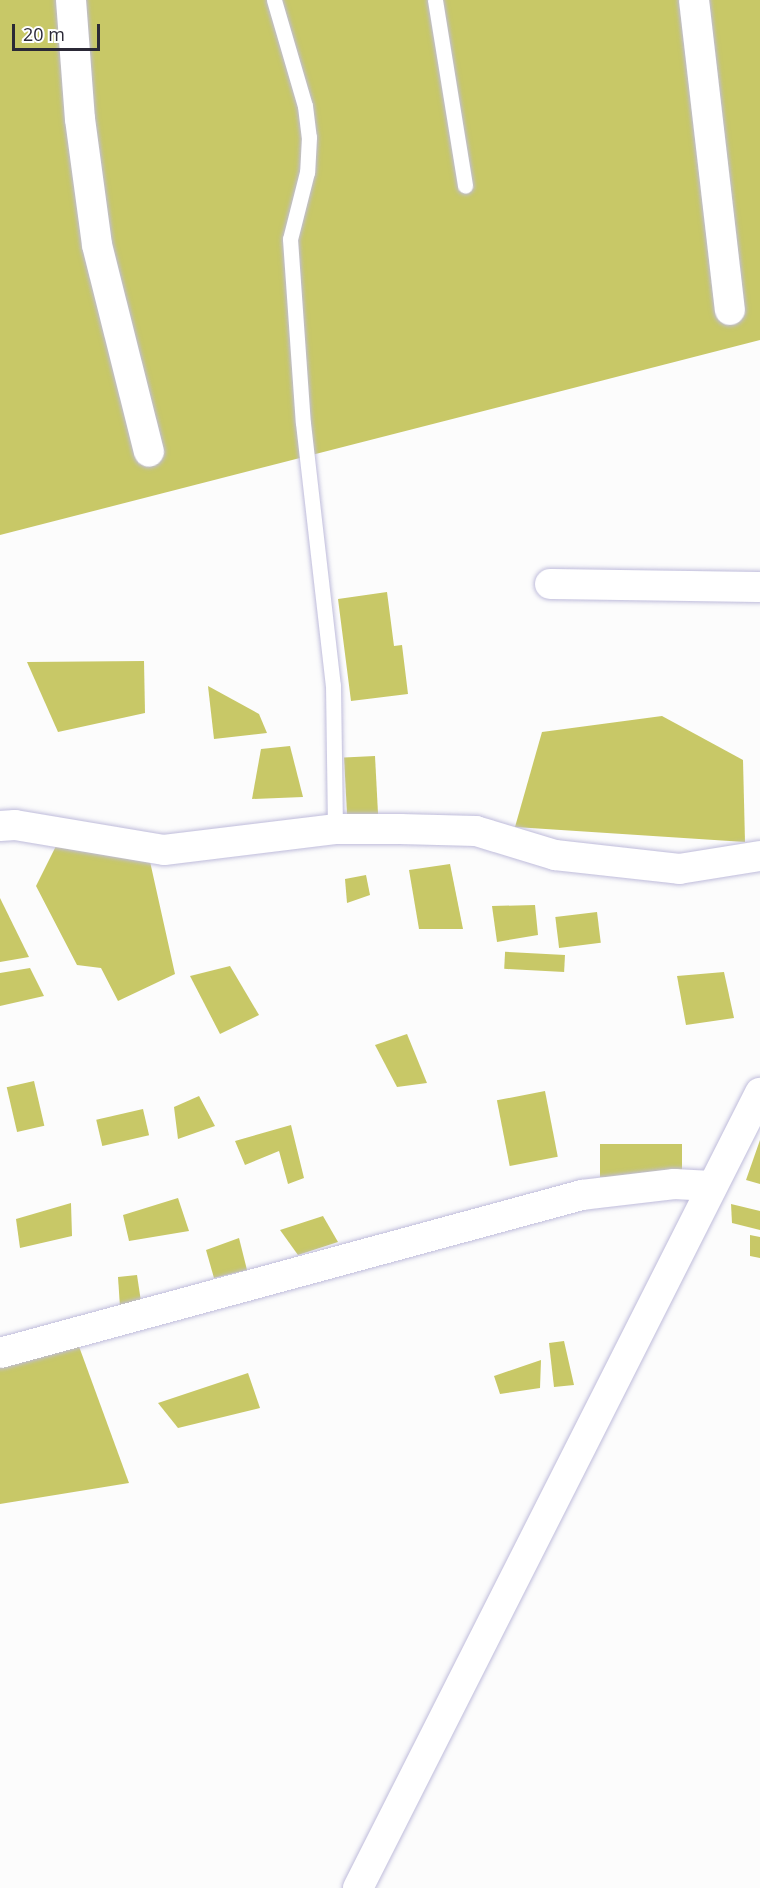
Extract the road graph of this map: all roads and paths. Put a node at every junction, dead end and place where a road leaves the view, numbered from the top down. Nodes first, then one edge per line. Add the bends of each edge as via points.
1 (71, 0) edge
2 (274, 0) edge
3 (435, 0) edge
4 (694, 0) edge
5 (465, 186) dead end
6 (730, 310) dead end
7 (149, 453) dead end
8 (550, 584) dead end
9 (760, 587) edge
10 (0, 826) edge
11 (335, 829) junction
12 (760, 856) edge
13 (760, 1093) edge
14 (712, 1186) junction
15 (0, 1353) edge
16 (358, 1888) edge

1 - 7 street via 80,119 97,245
2 - 11 lane via 305,106 309,137 308,172 290,239 303,423 331,663
3 - 5 lane
4 - 6 street
8 - 9 street
10 - 11 street via 15,825 164,850
11 - 12 street via 476,831 555,855 679,869
13 - 14 street
14 - 15 street via 674,1184 582,1195
14 - 16 street

